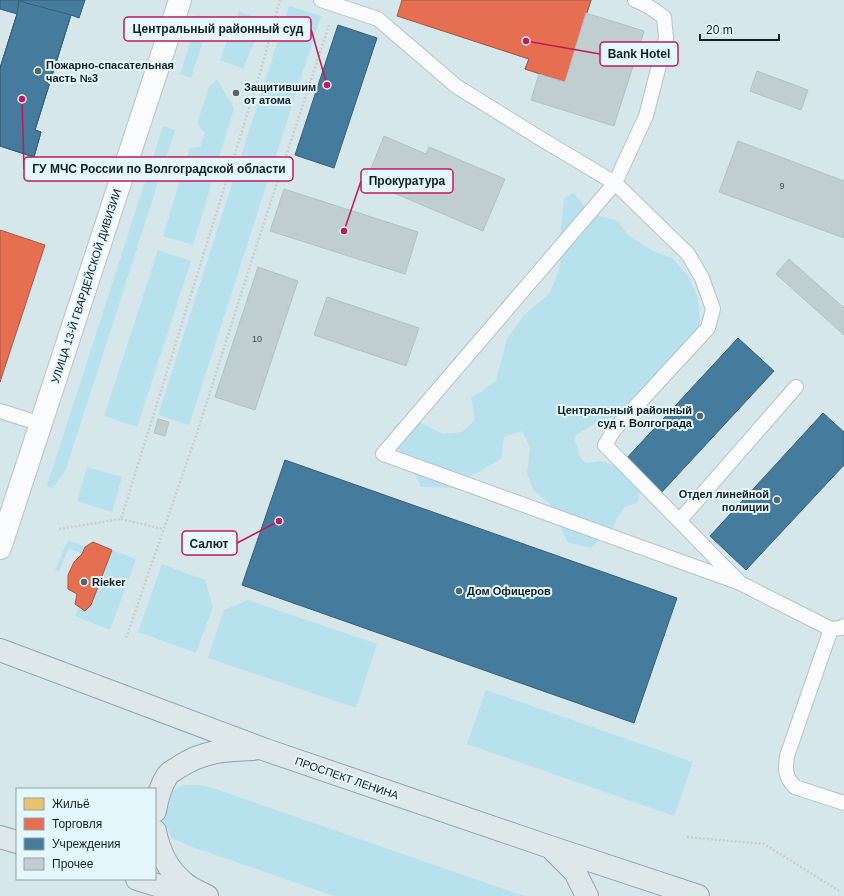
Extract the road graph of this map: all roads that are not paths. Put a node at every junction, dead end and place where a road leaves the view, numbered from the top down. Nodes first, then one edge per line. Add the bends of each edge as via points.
1 (180, 0) edge
2 (321, 0) edge
3 (635, 0) edge
4 (615, 183) junction
5 (796, 387) dead end
6 (0, 411) edge
7 (41, 424) junction
8 (679, 521) junction
9 (0, 548) edge
10 (740, 583) junction
11 (837, 628) edge
12 (0, 650) edge
13 (263, 749) junction
14 (844, 803) edge
15 (156, 804) edge
16 (156, 836) edge
17 (0, 837) edge
18 (16, 842) edge
19 (550, 847) junction
20 (140, 880) edge
21 (192, 896) edge
22 (207, 896) edge
23 (587, 896) edge
24 (698, 896) edge

1 - 7 street, УЛИЦА 13-Й ГВАРДЕЙСКОЙ ДИВИЗИИ
2 - 4 lane via 378,19 456,86
3 - 4 lane via 664,17 666,38 646,116
4 - 8 lane via 688,254 702,278 713,309 708,328 614,430 605,445
4 - 10 lane via 383,454
5 - 8 lane
6 - 7 lane
7 - 9 street, УЛИЦА 13-Й ГВАРДЕЙСКОЙ ДИВИЗИИ
8 - 10 lane
10 - 11 lane
11 - 14 lane via 787,756 785,770 796,787
12 - 13 main road, ПРОСПЕКТ ЛЕНИНА
13 - 15 main road via 203,754 185,763 168,775
13 - 19 main road, ПРОСПЕКТ ЛЕНИНА
16 - 22 main road via 169,869 183,883
17 - 18 main road
19 - 23 main road via 575,872
19 - 24 main road, ПРОСПЕКТ ЛЕНИНА
20 - 21 main road

